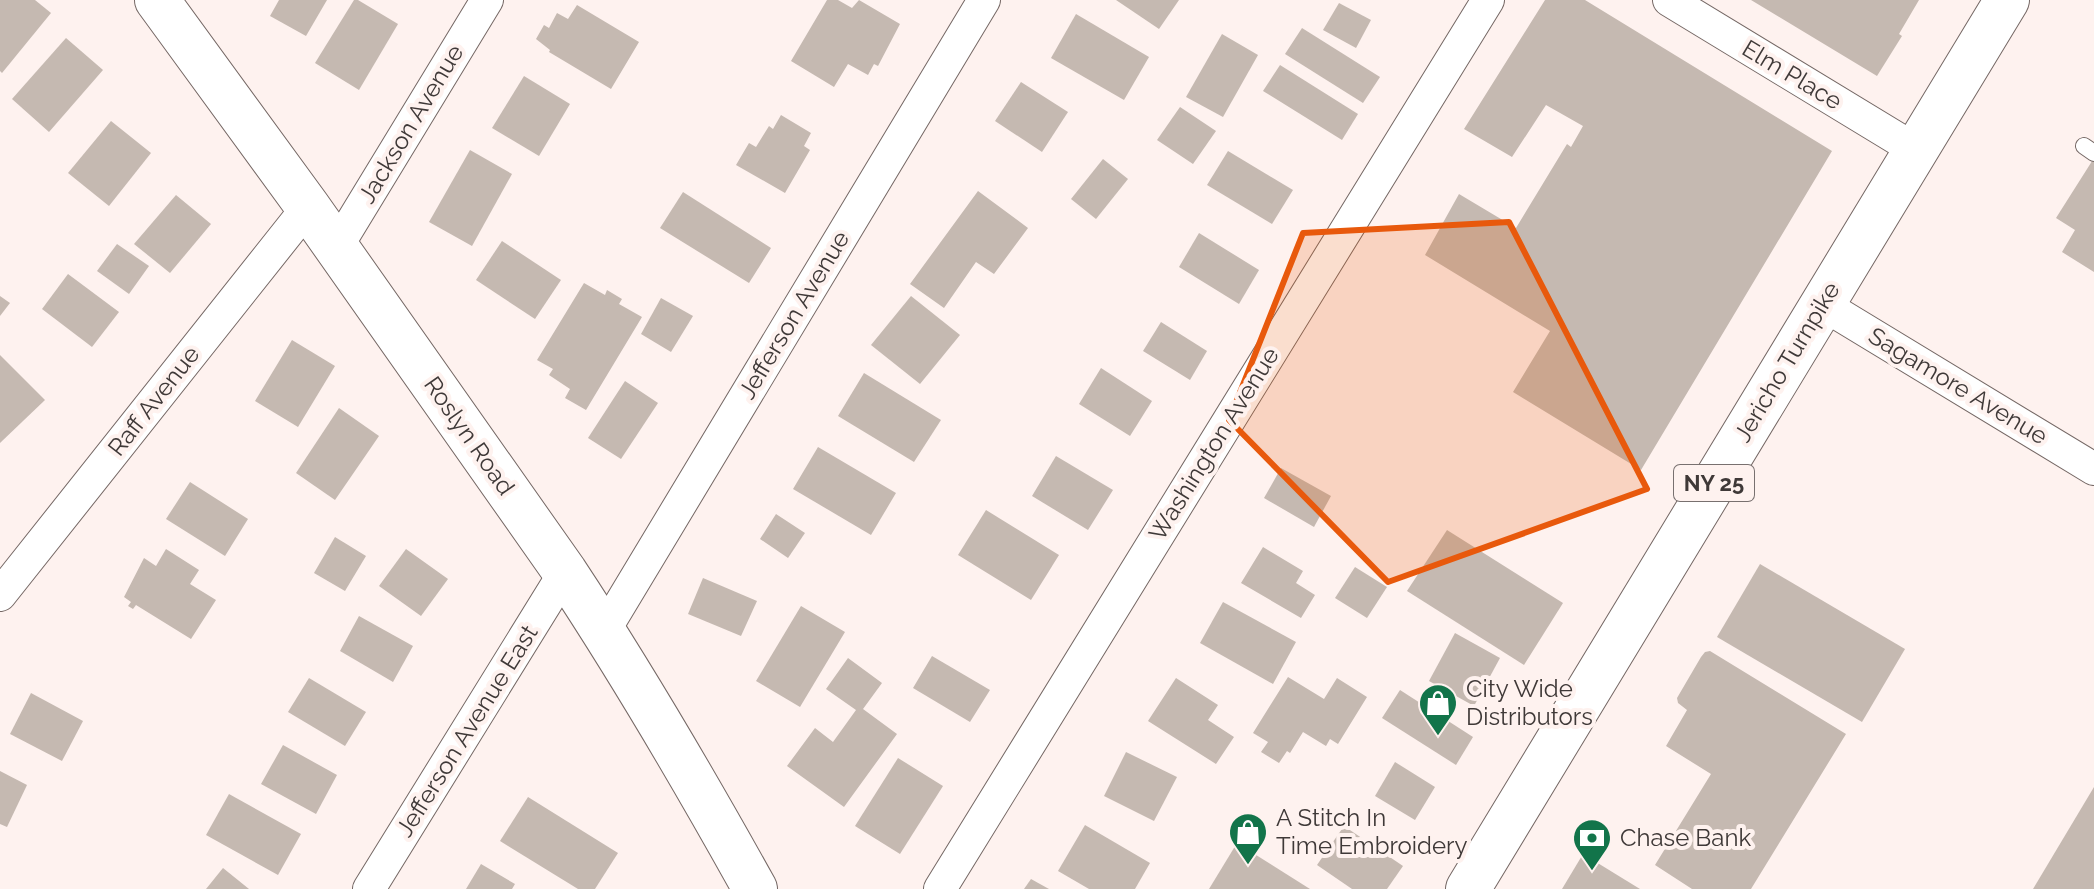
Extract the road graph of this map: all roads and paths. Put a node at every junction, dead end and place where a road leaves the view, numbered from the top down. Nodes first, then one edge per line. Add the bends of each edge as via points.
1 (157, 0) edge
2 (487, 0) edge
3 (984, 0) edge
4 (1488, 0) edge
5 (1669, 0) edge
6 (2007, 0) edge
7 (1916, 150) junction
8 (308, 207) junction
9 (336, 248) junction
10 (1822, 304) junction
11 (2094, 469) edge
12 (565, 572) junction
13 (0, 595) edge
14 (604, 631) junction
15 (369, 889) edge
16 (755, 889) edge
17 (940, 889) edge
18 (1468, 889) edge

1 - 8 main road, Roslyn Road
2 - 9 street, Jackson Avenue
3 - 14 street, Jefferson Avenue
4 - 17 street, Washington Avenue
5 - 7 street, Elm Place
6 - 7 main road, Jericho Turnpike / NY 25
7 - 10 main road, Jericho Turnpike / NY 25
8 - 9 main road, Roslyn Road
8 - 13 street, Raff Avenue
9 - 12 main road, Roslyn Road
10 - 11 street, Sagamore Avenue
10 - 18 main road, Jericho Turnpike / NY 25
12 - 14 main road, Roslyn Road
12 - 15 street, Jefferson Avenue East
14 - 16 main road, Roslyn Road

